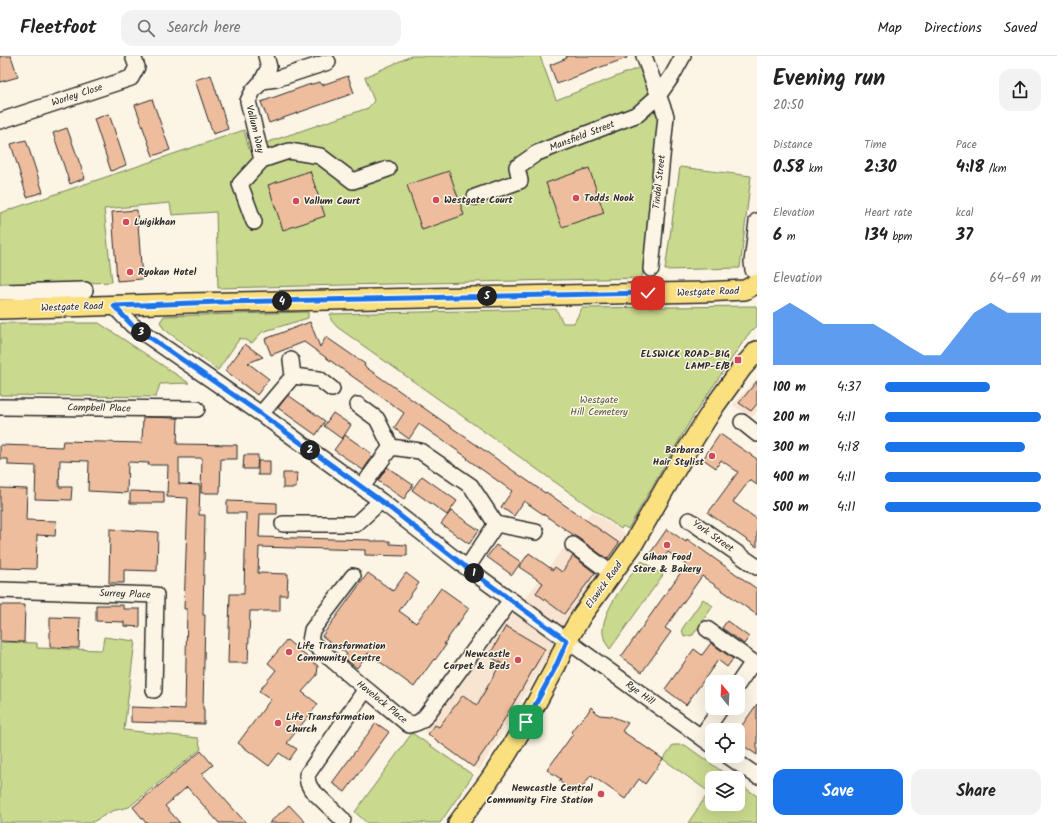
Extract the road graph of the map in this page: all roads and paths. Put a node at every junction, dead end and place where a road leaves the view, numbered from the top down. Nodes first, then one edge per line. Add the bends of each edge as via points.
1 (133, 56) edge
2 (266, 56) edge
3 (644, 56) edge
4 (683, 56) edge
5 (328, 62) dead end
6 (262, 81) junction
7 (658, 96) junction
8 (0, 121) edge
9 (262, 160) junction
10 (388, 169) dead end
11 (475, 197) dead end
12 (757, 221) edge
13 (254, 222) dead end
14 (651, 269) dead end
15 (753, 285) edge
16 (85, 290) dead end
17 (0, 292) edge
18 (114, 306) junction
19 (0, 309) edge
20 (757, 351) edge
21 (291, 360) dead end
22 (293, 376) junction
23 (332, 389) dead end
24 (358, 405) dead end
25 (0, 407) edge
26 (197, 409) dead end
27 (261, 414) junction
28 (742, 422) dead end
29 (757, 434) edge
30 (391, 447) junction
31 (362, 487) junction
32 (381, 501) junction
33 (689, 520) dead end
34 (283, 524) dead end
35 (496, 524) junction
36 (536, 532) dead end
37 (573, 545) dead end
38 (757, 567) edge
39 (467, 568) junction
40 (611, 573) junction
41 (353, 576) dead end
42 (0, 590) edge
43 (511, 600) junction
44 (707, 629) dead end
45 (567, 641) junction
46 (754, 660) edge
47 (744, 675) edge
48 (366, 689) junction
49 (154, 690) dead end
50 (705, 740) edge
51 (738, 763) edge
52 (757, 776) edge
53 (343, 822) edge
54 (458, 823) edge

1 - 8 street, Worley Close via 137,67 130,78
2 - 6 street, Vallum Way via 269,67
3 - 7 street, Tindal Street
4 - 7 street, Mansfield Street
5 - 6 street via 276,80
6 - 9 street, Vallum Way via 248,101
7 - 11 street, Mansfield Street via 638,114 537,153 517,166 520,181
7 - 14 street, Tindal Street via 666,116
9 - 10 street via 289,150 320,156 353,180
9 - 13 street, Vallum Way via 240,184
12 - 15 street via 752,262
15 - 18 main road, Westgate Road via 648,293
16 - 17 street
18 - 19 main road, Westgate Road
18 - 27 street, Rye Hill via 132,325
20 - 40 main road, Elswick Road via 716,404 632,546
21 - 22 street
22 - 23 street via 319,379
22 - 27 street
24 - 30 street via 376,419
25 - 26 street, Campbell Place
27 - 31 street, Rye Hill
28 - 29 street
30 - 31 street
30 - 35 street via 420,451 471,486
31 - 32 street, Rye Hill
32 - 34 street via 356,524
32 - 39 street, Rye Hill
33 - 38 street, York Street
35 - 36 street
35 - 39 street
37 - 40 street
39 - 43 street, Rye Hill
40 - 45 main road, Elswick Road
41 - 48 street, Havelock Place via 312,630 310,642
42 - 49 street, Surrey Place via 156,595
43 - 45 street, Rye Hill
43 - 48 street, Havelock Place via 428,713 417,724 409,724
44 - 46 street
45 - 50 street, Rye Hill
45 - 54 main road, Elswick Road via 555,668 507,754
46 - 47 street
48 - 53 street via 307,775 311,789
51 - 52 street

